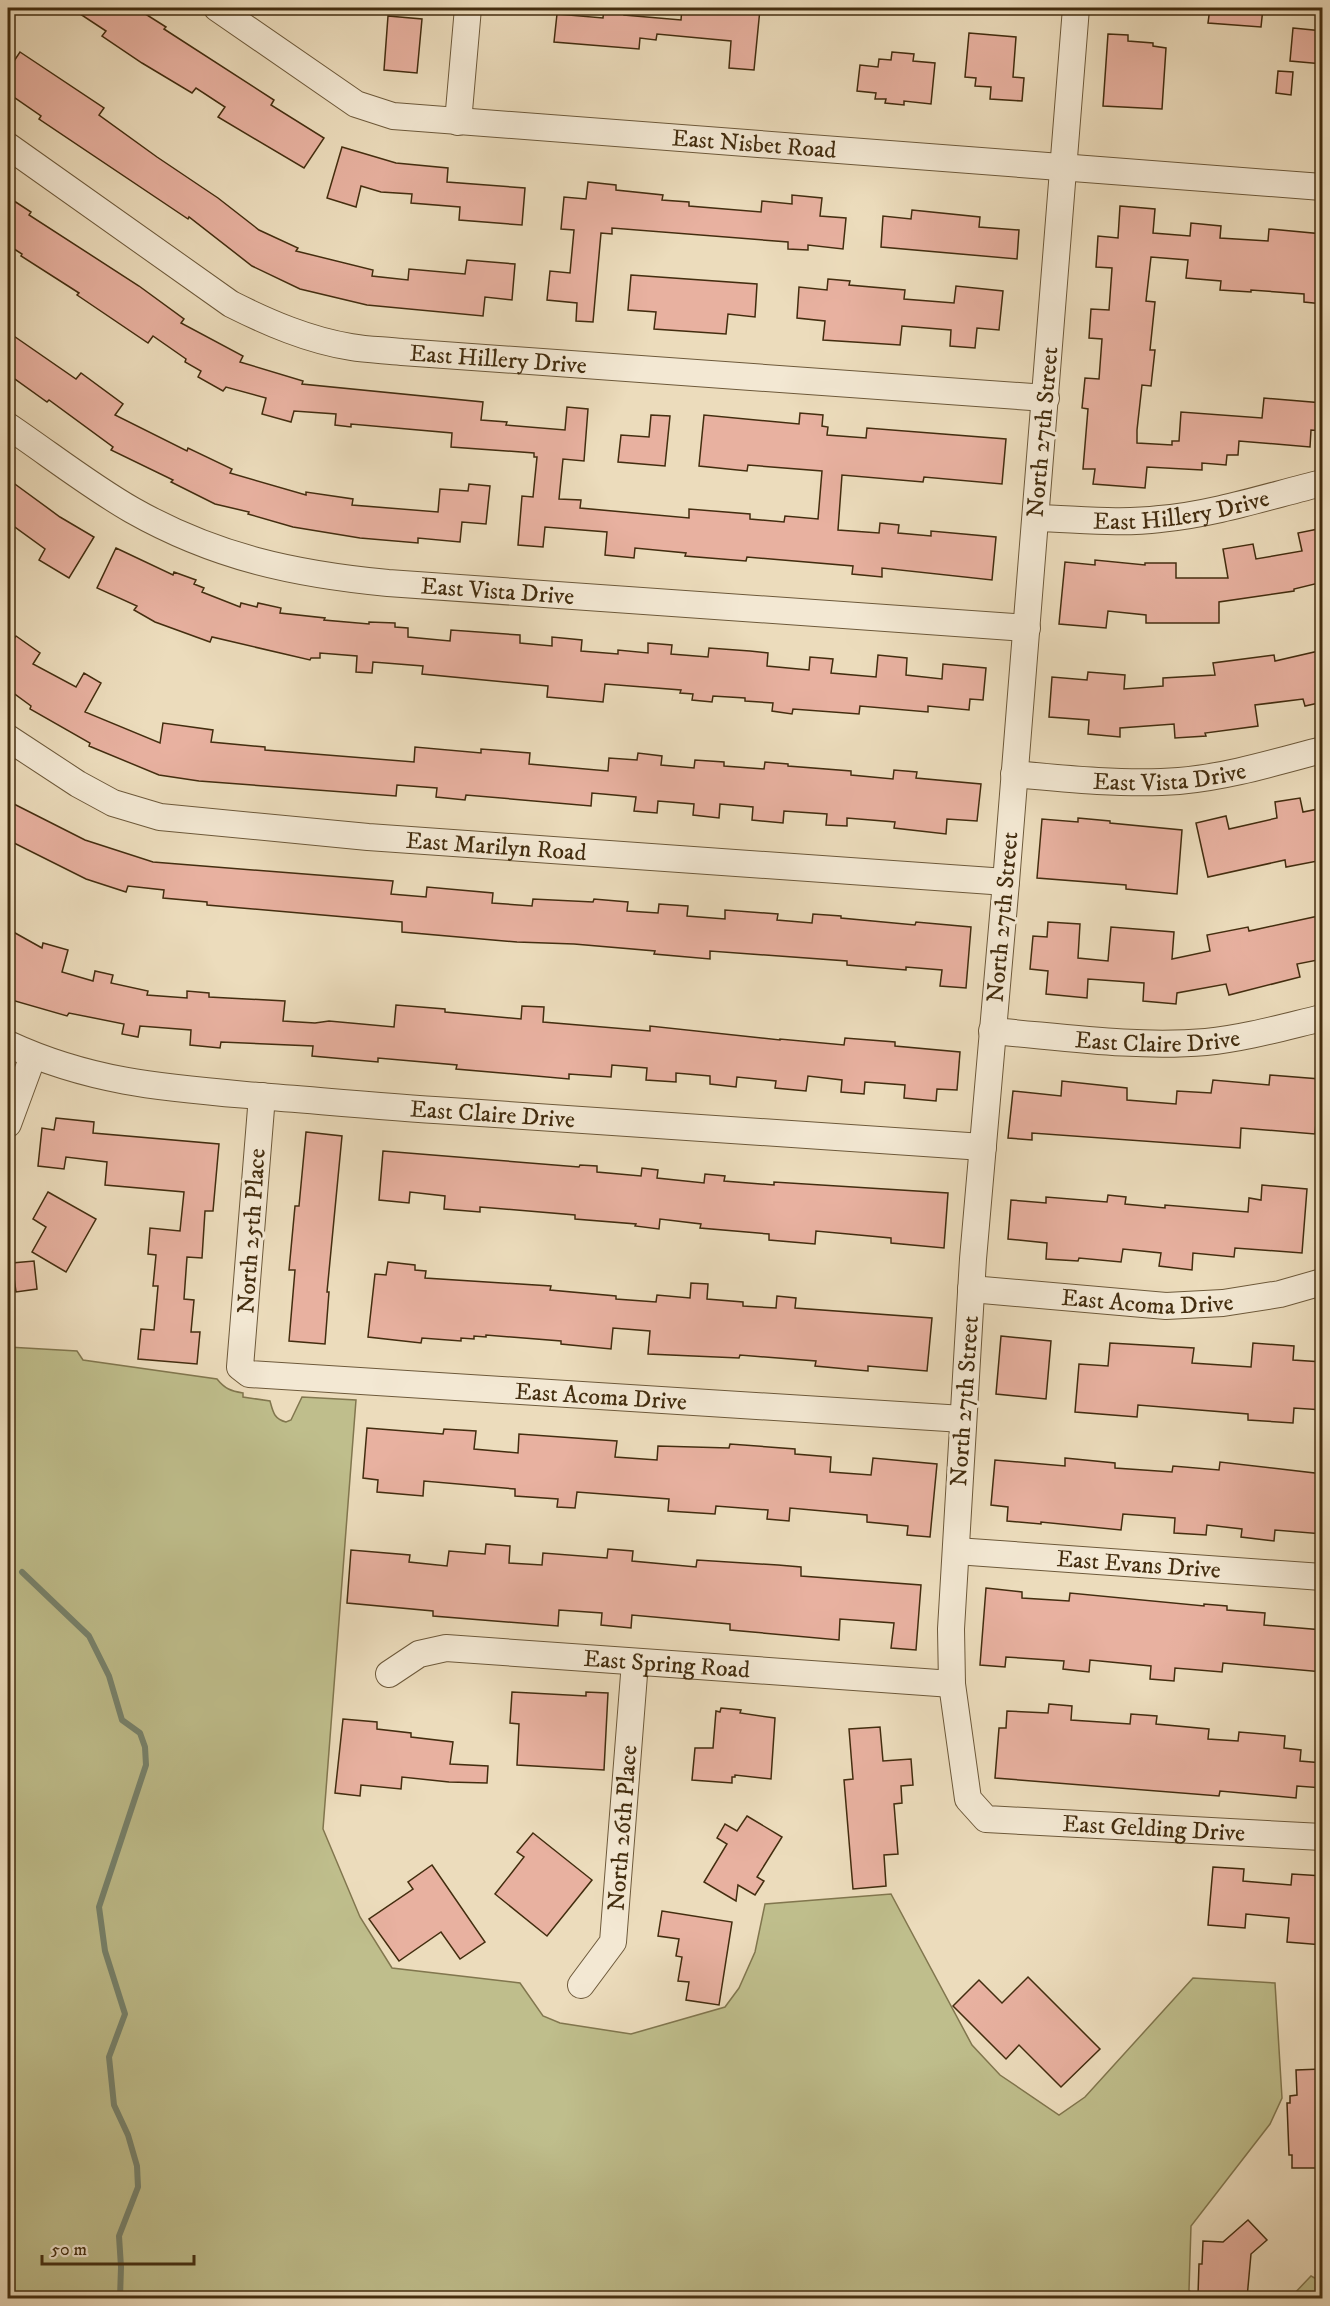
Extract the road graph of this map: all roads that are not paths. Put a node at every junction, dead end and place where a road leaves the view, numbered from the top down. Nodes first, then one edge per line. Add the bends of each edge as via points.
1 (217, 8) edge
2 (468, 8) edge
3 (1076, 8) edge
4 (458, 122) junction
5 (8, 146) edge
6 (1063, 167) junction
7 (1323, 187) edge
8 (1046, 398) junction
9 (8, 426) edge
10 (1323, 483) edge
11 (1036, 518) junction
12 (1027, 628) junction
13 (8, 738) edge
14 (1323, 750) edge
15 (1014, 774) junction
16 (1006, 882) junction
17 (1323, 1018) edge
18 (992, 1031) junction
19 (8, 1044) edge
20 (33, 1056) junction
21 (262, 1096) junction
22 (8, 1124) edge
23 (983, 1147) junction
24 (1323, 1282) edge
25 (971, 1289) junction
26 (240, 1367) joint
27 (963, 1419) junction
28 (956, 1551) junction
29 (1323, 1577) edge
30 (635, 1662) junction
31 (389, 1674) dead end
32 (952, 1684) junction
33 (986, 1820) joint
34 (1323, 1838) edge
35 (581, 1985) dead end

1 - 4 street, East Nisbet Road via 356,104 393,116
2 - 4 street
3 - 6 street, North 27th Street
4 - 6 street, East Nisbet Road
5 - 8 street, East Hillery Drive via 231,304 318,339 402,352
6 - 7 street, East Nisbet Road
6 - 8 street, North 27th Street
8 - 11 street, North 27th Street
9 - 12 street, East Vista Drive via 130,509 175,533 271,566 388,583
10 - 11 street, East Hillery Drive via 1161,519
11 - 12 street, North 27th Street
12 - 15 street, North 27th Street
13 - 16 street, East Marilyn Road via 95,794 160,818
14 - 15 street, East Vista Drive via 1180,781
15 - 16 street, North 27th Street
16 - 18 street, North 27th Street
17 - 18 street, East Claire Drive via 1259,1034 1162,1044
18 - 23 street, North 27th Street
19 - 20 street, East Claire Drive
20 - 21 street, East Claire Drive via 131,1083
20 - 22 street
21 - 23 street, East Claire Drive
21 - 26 street, North 25th Place
23 - 25 street, North 27th Street
24 - 25 street, East Acoma Drive via 1223,1303 1166,1306
25 - 27 street, North 27th Street
26 - 27 street, East Acoma Drive via 249,1374 298,1378
27 - 28 street, North 27th Street
28 - 29 street, East Evans Drive
28 - 32 street, North 27th Street
30 - 31 street, East Spring Road via 446,1648 419,1654
30 - 32 street, East Spring Road
30 - 35 street, North 26th Place via 613,1942
32 - 33 street, North 27th Street via 968,1799
33 - 34 street, East Gelding Drive

